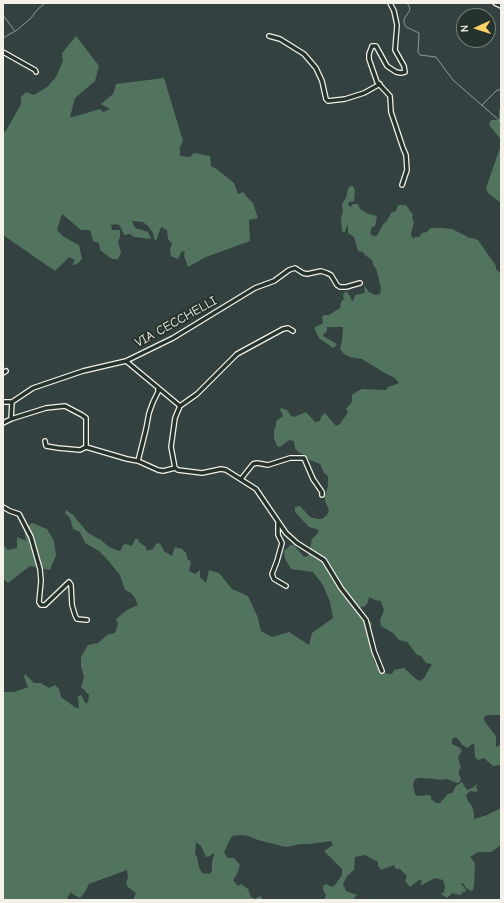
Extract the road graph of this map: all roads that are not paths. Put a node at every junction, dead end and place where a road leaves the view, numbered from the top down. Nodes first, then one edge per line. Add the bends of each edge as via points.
1 (390, 3) edge
2 (495, 3) edge
3 (501, 6) edge
4 (268, 36) dead end
5 (3, 52) edge
6 (36, 72) dead end
7 (380, 84) junction
8 (402, 185) dead end
9 (360, 283) dead end
10 (293, 331) dead end
11 (126, 361) junction
12 (158, 388) junction
13 (3, 402) edge
14 (12, 402) junction
15 (180, 406) junction
16 (12, 419) junction
17 (3, 422) edge
18 (45, 442) dead end
19 (86, 447) junction
20 (138, 461) junction
21 (175, 468) junction
22 (241, 479) junction
23 (322, 495) dead end
24 (3, 507) edge
25 (278, 523) junction
26 (286, 586) dead end
27 (87, 620) dead end
28 (382, 671) dead end

1 - 7 street via 396,18 395,50 405,70 401,73 390,69 374,45 370,50 369,59
2 - 3 street
4 - 7 street via 280,39 304,54 316,68 328,101 364,93
5 - 6 street
7 - 8 street via 390,96 391,112 406,155 407,170
9 - 11 street, VIA CECCHELLI via 340,287 327,273 307,274 295,268 274,281 255,288 173,338
10 - 15 street via 283,329 237,354 197,394
11 - 12 street
11 - 14 street, VIA CECCHELLI via 44,383
12 - 15 street
12 - 20 street via 149,413
13 - 14 street
14 - 16 street
15 - 21 street via 175,418 171,447
16 - 17 street
16 - 19 street via 46,408 65,406 86,418
18 - 19 street via 46,446 58,448 80,450
19 - 20 street
20 - 21 street via 163,471
21 - 22 street via 202,473 221,469
22 - 23 street via 253,464 268,465 290,458 304,458
22 - 25 street via 256,489
24 - 27 street via 19,514 31,537 40,569 41,605 45,605 69,582 74,615 77,619
25 - 26 street via 278,535 282,544 272,574 274,579
25 - 28 street via 293,540 324,560 366,620

